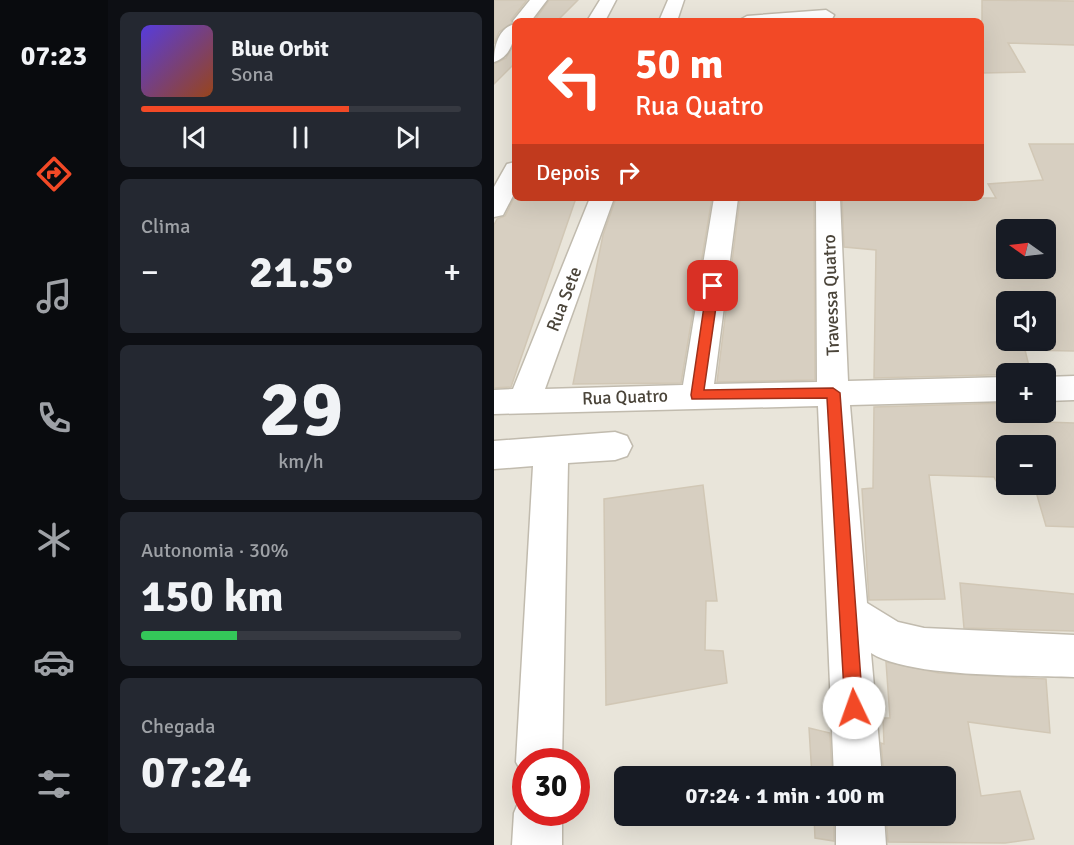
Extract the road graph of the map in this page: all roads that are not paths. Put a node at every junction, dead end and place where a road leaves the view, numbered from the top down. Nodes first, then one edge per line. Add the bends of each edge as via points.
1 (539, 0) edge
2 (608, 0) edge
3 (676, 0) edge
4 (757, 0) edge
5 (827, 12) edge
6 (524, 18) edge
7 (598, 18) edge
8 (669, 18) edge
9 (755, 18) edge
10 (779, 18) edge
11 (509, 171) edge
12 (601, 201) edge
13 (726, 201) edge
14 (828, 201) edge
15 (494, 210) edge
16 (1074, 388) edge
17 (996, 389) edge
18 (1056, 389) edge
19 (833, 393) junction
20 (697, 395) junction
21 (525, 400) junction
22 (494, 402) edge
23 (615, 446) dead end
24 (551, 453) junction
25 (494, 455) edge
26 (849, 615) junction
27 (1074, 656) edge
28 (540, 748) edge
29 (857, 766) edge
30 (538, 826) edge
31 (860, 826) edge
32 (537, 845) edge
33 (861, 845) edge

1 - 6 street
2 - 7 street
3 - 8 street
4 - 9 street
5 - 10 street
11 - 15 street
12 - 21 street, Rua Sete
13 - 20 street
14 - 19 street, Travessa Quatro
16 - 18 street
17 - 19 street, Rua Quatro
19 - 20 street, Rua Quatro
19 - 26 street, Travessa Quatro
20 - 21 street, Rua Quatro
21 - 22 street, Rua Quatro
23 - 24 street
24 - 25 street
24 - 28 street
26 - 27 street via 890,641 924,649
26 - 29 street, Travessa Quatro
30 - 32 street
31 - 33 street

